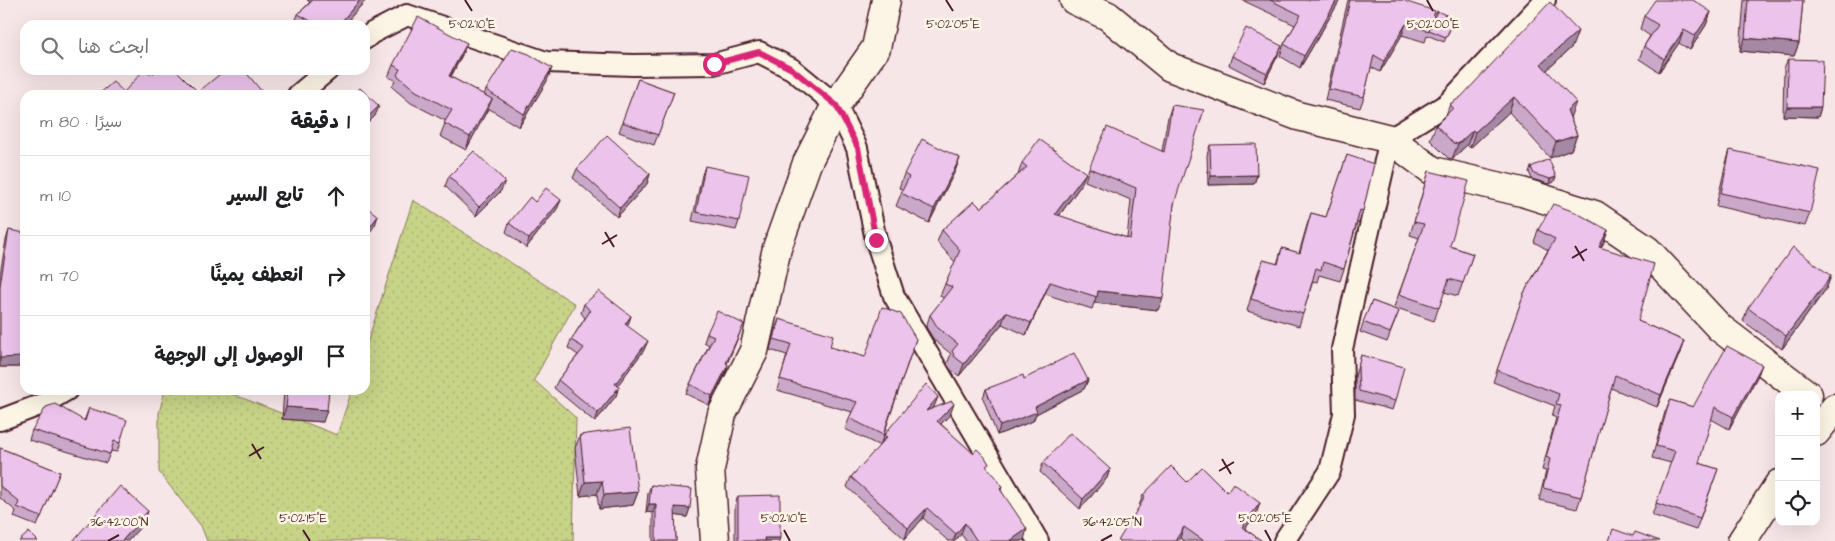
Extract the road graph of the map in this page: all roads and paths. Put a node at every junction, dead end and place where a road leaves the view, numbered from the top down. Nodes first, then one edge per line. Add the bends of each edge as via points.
1 (404, 0) edge
2 (886, 0) edge
3 (1074, 0) edge
4 (1545, 0) edge
5 (395, 21) junction
6 (370, 36) edge
7 (322, 75) edge
8 (304, 90) edge
9 (836, 105) junction
10 (1390, 138) junction
11 (1803, 391) edge
12 (59, 395) edge
13 (0, 420) edge
14 (1775, 490) edge
15 (715, 541) edge
16 (1038, 541) edge
17 (1284, 541) edge
18 (1742, 541) edge

1 - 5 street
2 - 9 street via 876,48
3 - 10 street via 1108,16 1170,67 1298,116
4 - 10 street via 1447,104
5 - 6 street
5 - 9 street via 407,15 546,62 714,64 759,52 792,69
7 - 8 street
9 - 15 street via 807,163 777,248 754,351 722,414 710,469
9 - 16 street via 858,148 876,240 894,296
10 - 11 street via 1433,171 1522,192 1595,215 1647,250 1720,328
10 - 17 street via 1342,349 1344,414 1330,470
12 - 13 street
14 - 18 street

